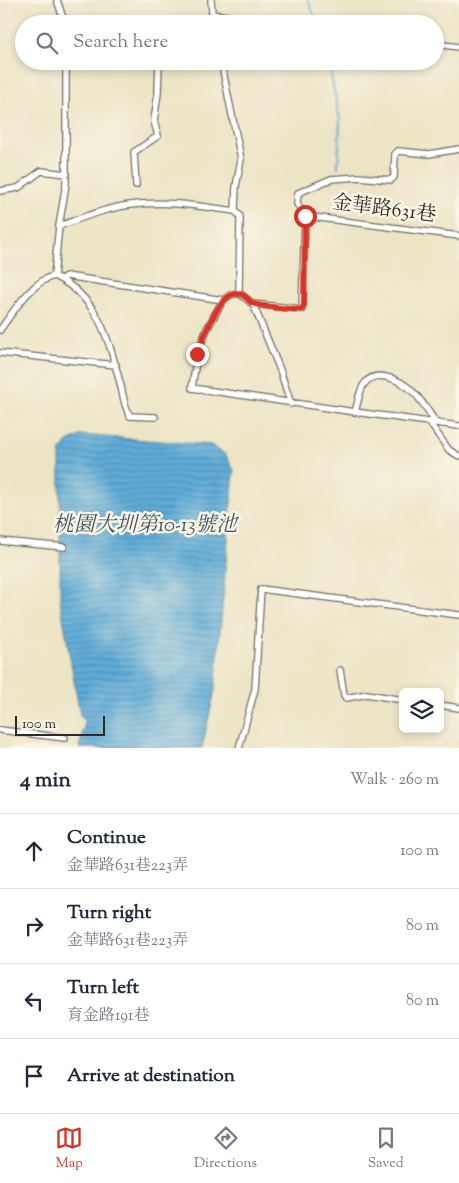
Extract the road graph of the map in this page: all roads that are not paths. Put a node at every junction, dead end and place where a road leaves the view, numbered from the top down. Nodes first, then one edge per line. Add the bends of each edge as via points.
1 (57, 0) edge
2 (211, 0) edge
3 (212, 14) joint
4 (62, 15) edge
5 (219, 15) edge
6 (444, 45) edge
7 (459, 47) edge
8 (66, 70) edge
9 (159, 70) edge
10 (223, 70) edge
11 (459, 149) edge
12 (67, 174) junction
13 (136, 185) dead end
14 (0, 190) edge
15 (235, 210) junction
16 (305, 216) junction
17 (59, 226) junction
18 (459, 236) edge
19 (54, 276) junction
20 (61, 280) junction
21 (239, 294) junction
22 (223, 300) junction
23 (253, 304) junction
24 (0, 330) edge
25 (0, 353) edge
26 (116, 365) junction
27 (291, 404) junction
28 (355, 412) junction
29 (155, 417) dead end
30 (429, 422) junction
31 (436, 423) junction
32 (459, 426) edge
33 (459, 456) edge
34 (0, 541) edge
35 (64, 547) dead end
36 (459, 615) edge
37 (340, 670) dead end
38 (399, 699) edge
39 (444, 706) edge
40 (459, 708) edge
41 (0, 730) edge
42 (65, 738) dead end
43 (239, 748) edge

1 - 4 street
2 - 3 street
3 - 5 street
6 - 7 street
8 - 12 street
9 - 13 street via 154,121 158,136 134,152
10 - 15 street via 241,159
11 - 16 street via 429,154 398,151 391,180 331,179 298,193 297,204
12 - 14 street via 41,171 18,188
12 - 17 street
15 - 17 street via 182,203 130,205
15 - 21 street via 240,216
16 - 18 street, 金華路631巷
16 - 23 street via 302,309
17 - 19 street
19 - 20 street
19 - 24 street via 46,278 21,300
20 - 22 street via 66,276
20 - 26 street via 84,296 94,310
21 - 22 street
21 - 23 street
22 - 27 street via 197,354 192,388
23 - 27 street
25 - 26 street
26 - 29 street via 124,406 130,416
27 - 28 street
28 - 30 street
28 - 31 street via 364,384 378,375 393,378 409,387
30 - 31 street
30 - 33 street via 449,450
31 - 32 street
34 - 35 street
36 - 43 street via 261,589 255,689
37 - 38 street via 346,698 367,694
39 - 40 street
41 - 42 street

